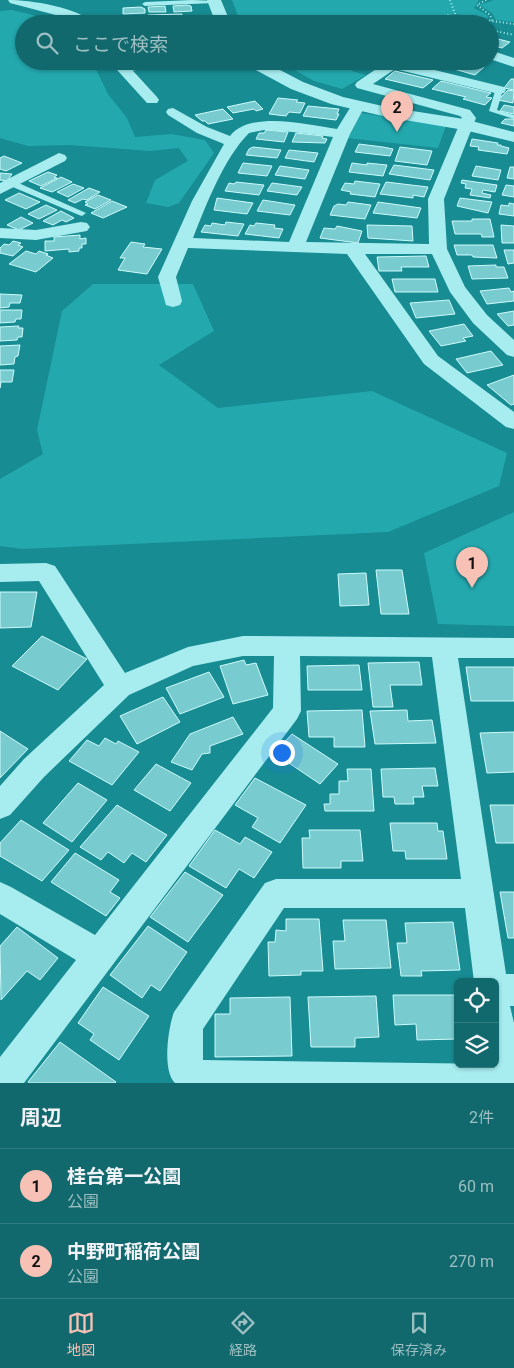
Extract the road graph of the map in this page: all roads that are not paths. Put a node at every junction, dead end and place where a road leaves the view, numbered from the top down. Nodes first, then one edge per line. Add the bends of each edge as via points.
1 (14, 0) edge
2 (214, 0) edge
3 (145, 4) dead end
4 (67, 15) edge
5 (221, 15) edge
6 (499, 57) edge
7 (514, 62) edge
8 (124, 70) edge
9 (269, 70) edge
10 (383, 70) edge
11 (417, 70) edge
12 (499, 90) joint
13 (152, 100) dead end
14 (358, 106) junction
15 (172, 112) dead end
16 (514, 117) edge
17 (467, 124) junction
18 (342, 134) junction
19 (514, 137) edge
20 (232, 142) junction
21 (59, 158) dead end
22 (5, 186) edge
23 (81, 220) joint
24 (0, 233) edge
25 (182, 243) junction
26 (295, 247) junction
27 (352, 249) junction
28 (438, 249) junction
29 (174, 301) dead end
30 (512, 348) edge
31 (514, 422) edge
32 (0, 573) edge
33 (287, 645) junction
34 (444, 648) junction
35 (514, 648) edge
36 (120, 687) junction
37 (0, 806) edge
38 (478, 894) junction
39 (0, 897) edge
40 (100, 956) junction
41 (490, 978) edge
42 (499, 990) edge
43 (514, 990) edge
44 (497, 1023) edge
45 (505, 1082) edge
46 (2, 1083) edge

1 - 4 street
2 - 3 lane
2 - 5 street
6 - 7 street
8 - 13 street
9 - 14 street via 314,93
10 - 17 street via 362,85 465,113 469,118
11 - 12 street
12 - 16 lane via 493,111
14 - 17 street
14 - 18 street
15 - 20 street via 202,130
17 - 19 street
17 - 28 street via 436,199
18 - 20 street via 267,125 244,130
18 - 26 street
20 - 25 street
21 - 22 street
22 - 23 lane
23 - 24 street via 36,235
25 - 26 street
25 - 29 street via 167,277
26 - 27 street
27 - 28 street
27 - 31 street via 431,360
28 - 30 street via 456,288 480,319
32 - 36 street via 46,572
33 - 34 street
33 - 36 street via 243,646 188,657
33 - 40 street via 288,711
34 - 35 street
34 - 38 street
36 - 37 street via 34,768
38 - 41 street
38 - 45 street via 276,893 186,1024 185,1069 200,1079
39 - 40 street
40 - 46 street
42 - 43 street
44 - 45 street

